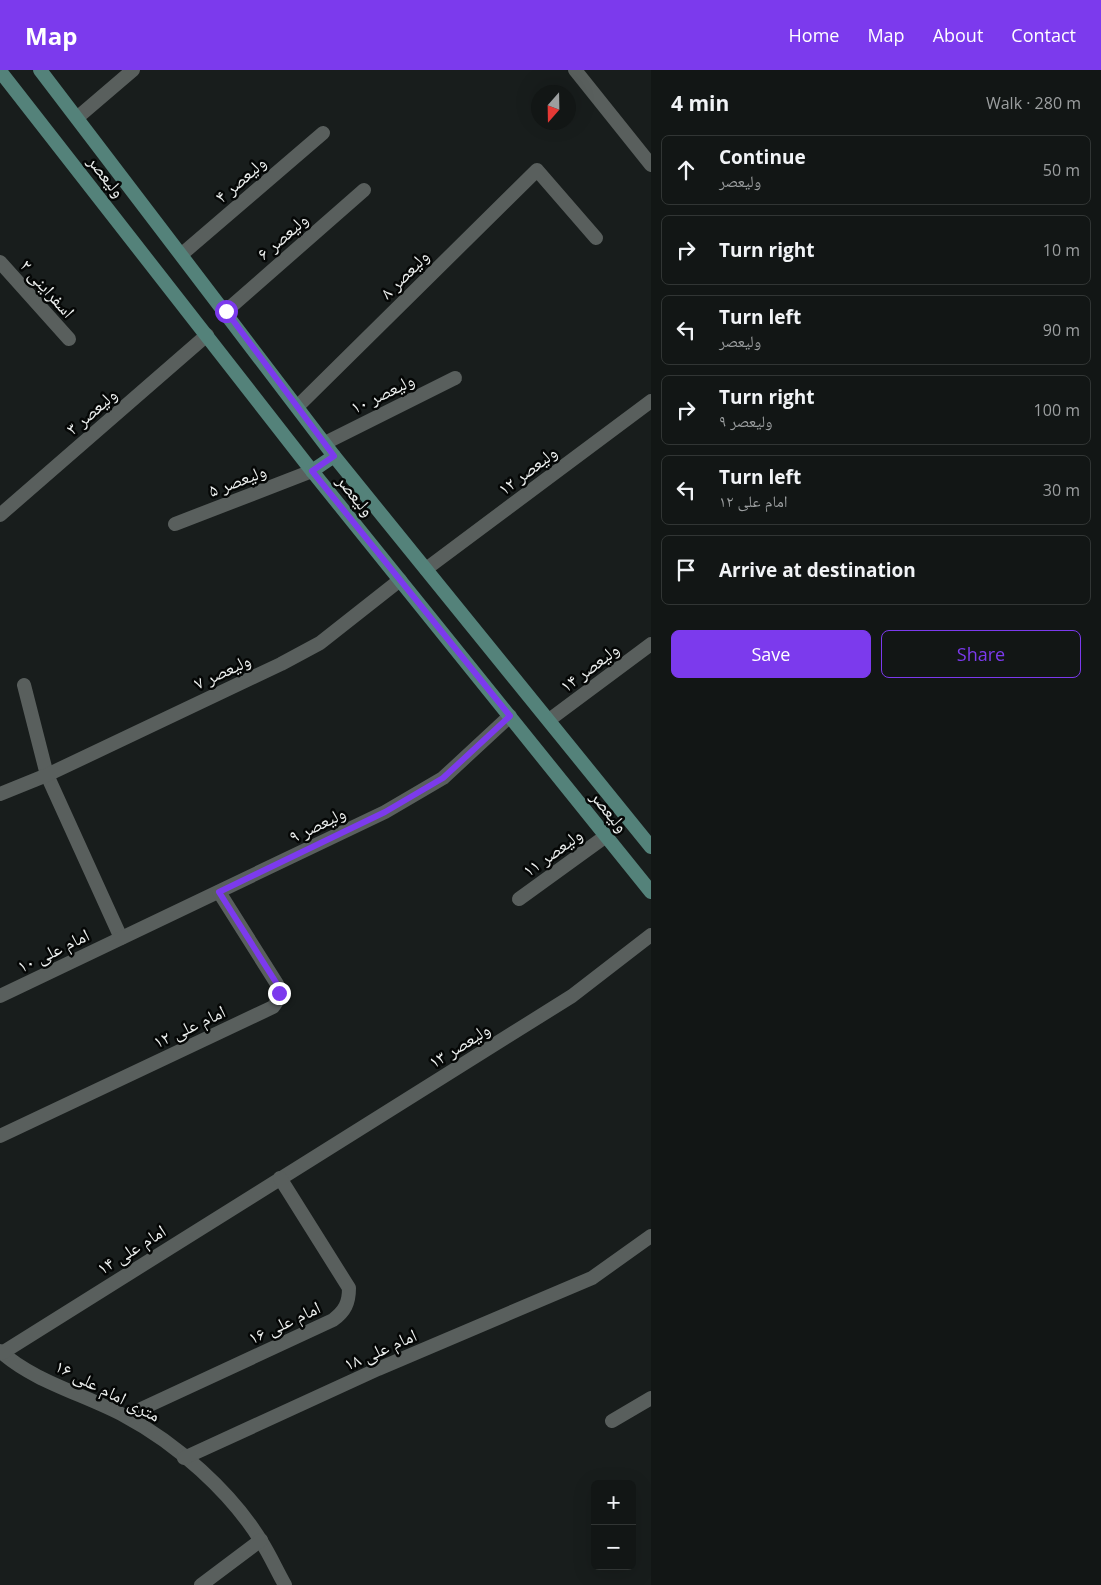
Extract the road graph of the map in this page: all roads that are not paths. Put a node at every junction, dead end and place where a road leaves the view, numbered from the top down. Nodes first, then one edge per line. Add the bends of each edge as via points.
1 (40, 70) edge
2 (132, 70) edge
3 (575, 70) edge
4 (0, 71) edge
5 (78, 118) junction
6 (323, 133) dead end
7 (651, 165) edge
8 (364, 190) dead end
9 (596, 238) dead end
10 (182, 254) junction
11 (0, 262) edge
12 (226, 311) junction
13 (207, 335) junction
14 (69, 339) dead end
15 (455, 378) dead end
16 (651, 401) edge
17 (298, 406) junction
18 (325, 443) junction
19 (334, 456) junction
20 (312, 471) junction
21 (0, 515) edge
22 (175, 524) dead end
23 (426, 568) junction
24 (400, 580) junction
25 (651, 644) edge
26 (24, 685) dead end
27 (510, 716) junction
28 (549, 720) junction
29 (47, 775) junction
30 (0, 794) edge
31 (606, 836) junction
32 (651, 847) edge
33 (219, 892) junction
34 (651, 892) edge
35 (519, 899) dead end
36 (651, 935) edge
37 (121, 938) junction
38 (0, 996) edge
39 (0, 1136) edge
40 (280, 1178) junction
41 (651, 1236) edge
42 (1, 1352) edge
43 (651, 1398) edge
44 (126, 1416) junction
45 (612, 1422) dead end
46 (184, 1458) junction
47 (261, 1540) junction
48 (201, 1585) edge
49 (285, 1585) edge

1 - 5 main road, ولیعصر
2 - 5 street
3 - 7 street
4 - 13 main road, ولیعصر
5 - 10 main road, ولیعصر
6 - 10 street, ولیعصر ۴
8 - 12 street, ولیعصر ۶
9 - 17 street, ولیعصر ۸ via 537,170
10 - 12 main road, ولیعصر
11 - 14 street, اسفراینی ۲
12 - 17 main road, ولیعصر
13 - 20 main road, ولیعصر
13 - 21 street, ولیعصر ۳
15 - 18 street, ولیعصر ۱۰
16 - 23 street, ولیعصر ۱۲
17 - 18 main road, ولیعصر
18 - 19 main road, ولیعصر
19 - 20 main road
19 - 23 main road, ولیعصر
20 - 22 street, ولیعصر ۵
20 - 24 main road, ولیعصر
23 - 28 main road, ولیعصر
24 - 27 main road, ولیعصر
24 - 29 street, ولیعصر ۷ via 312,647
25 - 28 street, ولیعصر ۱۴
26 - 29 street
27 - 31 main road, ولیعصر
27 - 33 street, ولیعصر ۹ via 443,778 385,812
28 - 32 main road, ولیعصر
29 - 30 street, ولیعصر ۷
29 - 37 street
31 - 34 main road, ولیعصر
31 - 35 street, ولیعصر ۱۱
33 - 37 street, ولیعصر ۹
33 - 39 street, امام علی ۱۲ via 277,984 277,1002
36 - 40 street, ولیعصر ۱۳ via 572,996
37 - 38 street, امام علی ۱۰
40 - 42 street, امام علی ۱۴
40 - 44 street, امام علی ۱۶ via 349,1288 349,1299 343,1312 333,1320
41 - 46 street, امام علی ۱۸ via 592,1278 378,1369
42 - 44 street, ۱۶ متری امام علی via 25,1369
43 - 45 street
44 - 46 street, ۱۶ متری امام علی
46 - 47 street, ۱۶ متری امام علی via 223,1491
47 - 48 street
47 - 49 street, ۱۶ متری امام علی

